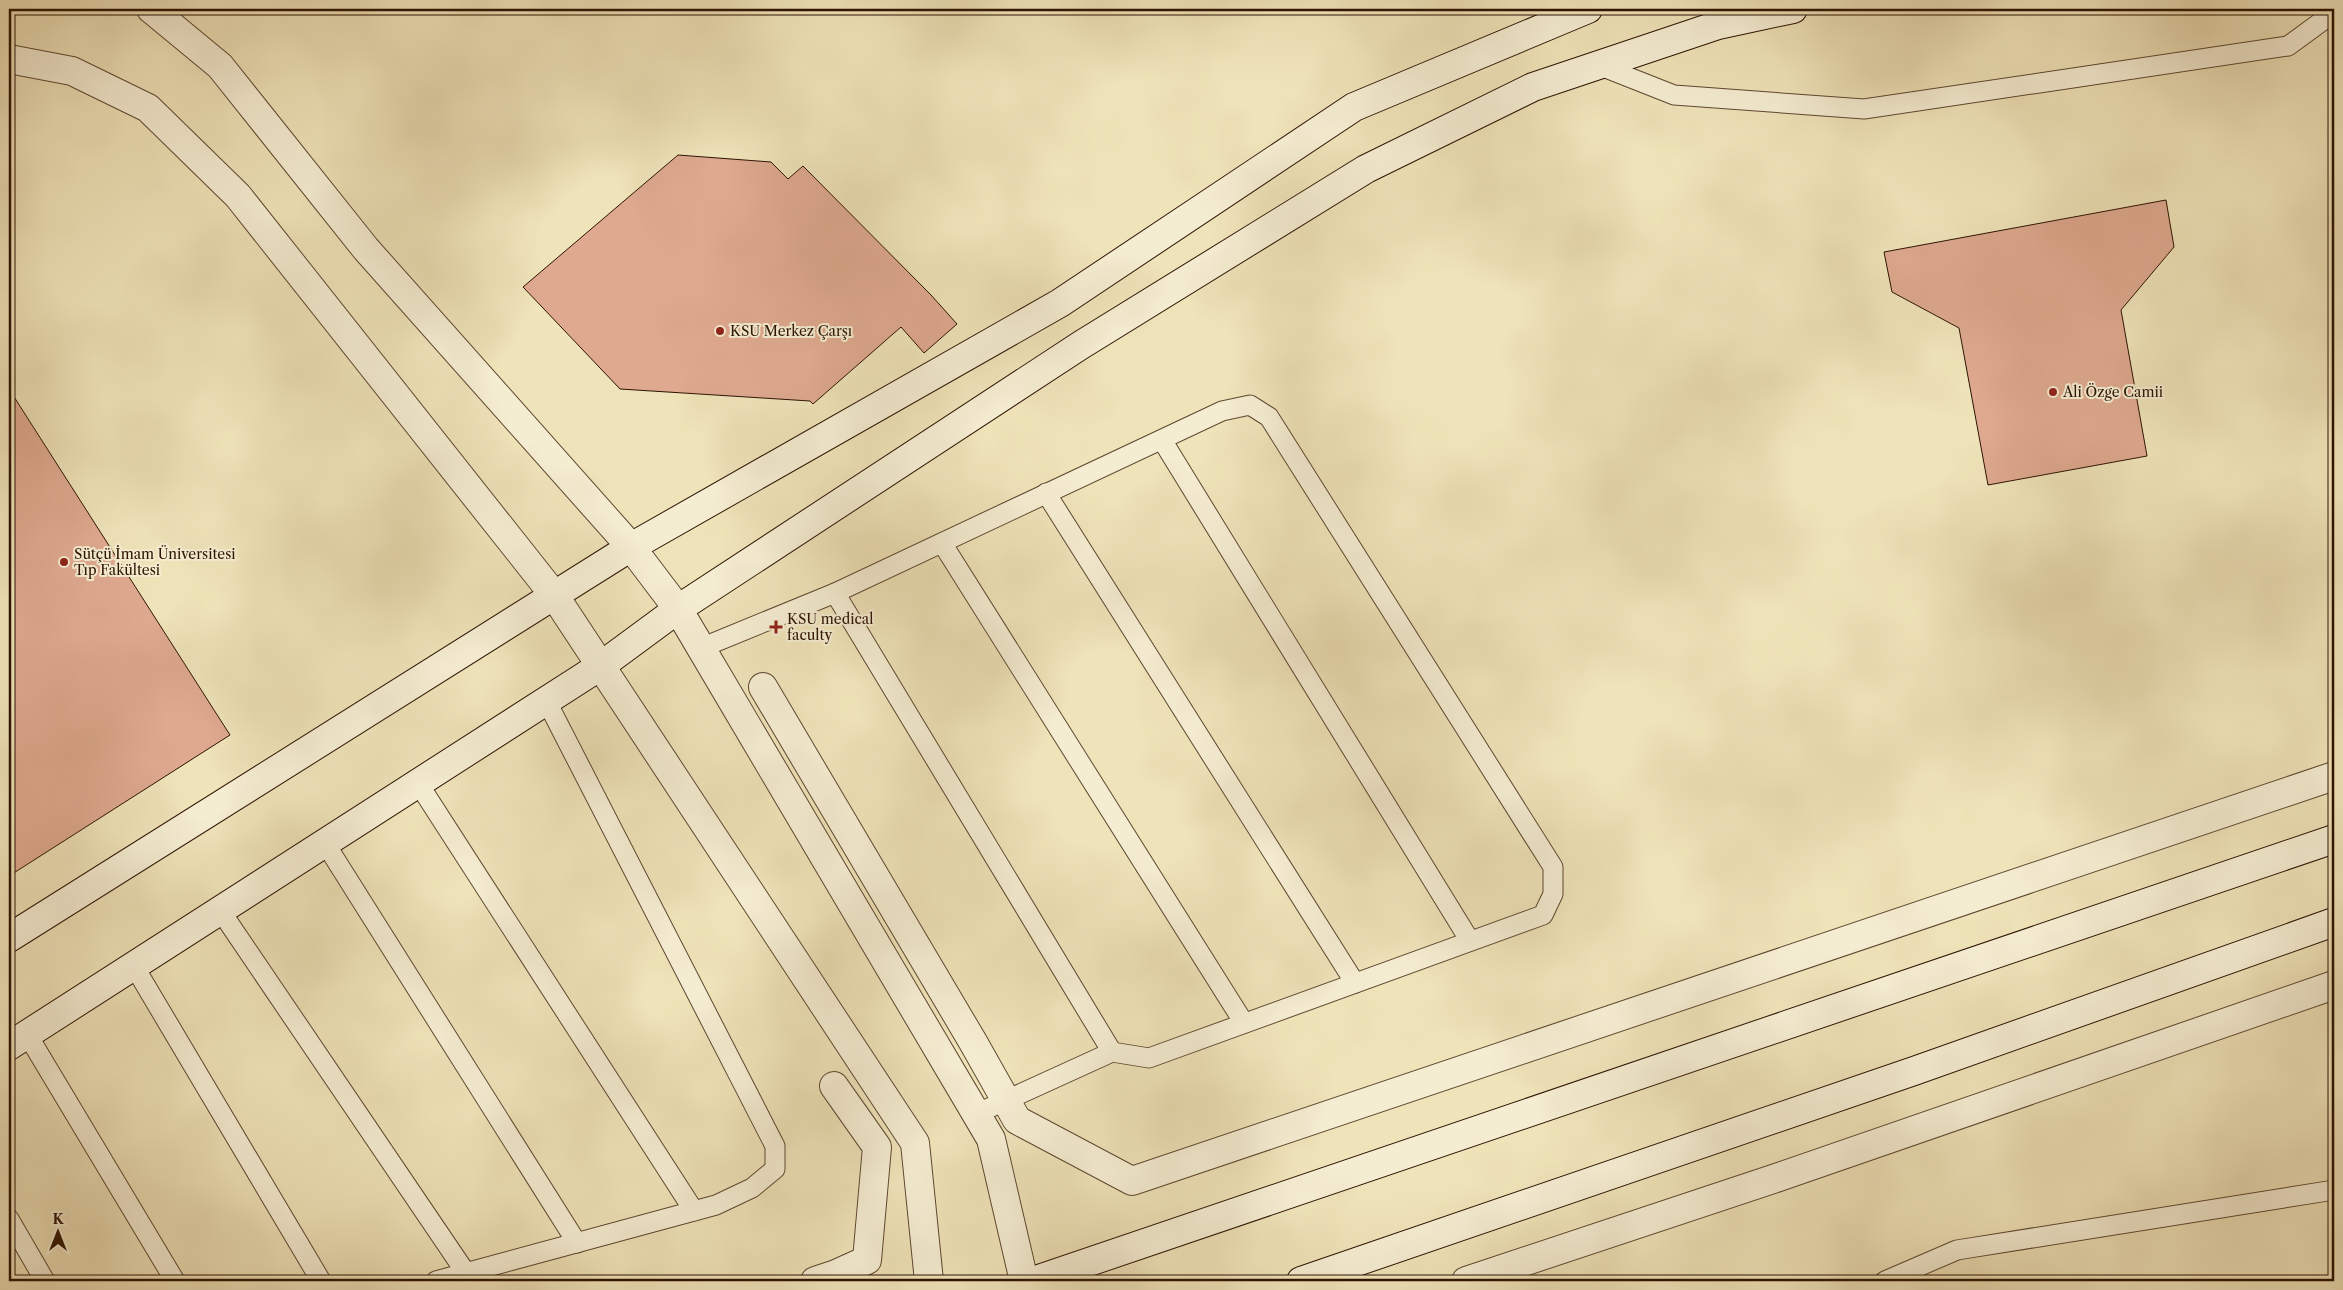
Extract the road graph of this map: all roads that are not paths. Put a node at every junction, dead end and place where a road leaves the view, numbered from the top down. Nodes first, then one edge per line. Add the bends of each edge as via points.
1 (151, 9) edge
2 (1588, 9) edge
3 (1794, 9) edge
4 (2331, 9) edge
5 (9, 59) edge
6 (1598, 66) junction
7 (1162, 440) junction
8 (1046, 494) junction
9 (942, 543) junction
10 (631, 547) junction
11 (835, 593) junction
12 (554, 595) junction
13 (678, 610) junction
14 (701, 648) junction
15 (602, 665) junction
16 (762, 687) dead end
17 (546, 700) junction
18 (2334, 776) edge
19 (418, 783) junction
20 (2334, 839) edge
21 (325, 843) junction
22 (220, 910) junction
23 (2334, 922) edge
24 (9, 938) edge
25 (1470, 941) junction
26 (134, 966) junction
27 (1355, 983) junction
28 (2334, 985) edge
29 (1244, 1023) junction
30 (18, 1040) edge
31 (1112, 1052) junction
32 (834, 1086) dead end
33 (1006, 1101) junction
34 (976, 1114) junction
35 (2334, 1190) edge
36 (694, 1211) junction
37 (9, 1219) edge
38 (577, 1243) junction
39 (466, 1273) junction
40 (45, 1281) edge
41 (175, 1281) edge
42 (321, 1281) edge
43 (436, 1281) edge
44 (815, 1281) edge
45 (928, 1281) edge
46 (1024, 1281) edge
47 (1033, 1281) edge
48 (1300, 1281) edge
49 (1466, 1281) edge
50 (1885, 1281) edge

1 - 10 street via 220,66 366,249
2 - 10 street via 1354,107 1060,303
3 - 6 street via 1718,25
4 - 6 lane via 2329,16 2288,46 1864,109 1674,95
5 - 12 street via 72,71 148,108 238,196
6 - 13 street via 1533,87 1366,170 1081,345
7 - 8 lane
7 - 25 lane
7 - 25 lane via 1222,411 1250,405 1269,417 1554,867 1554,894 1543,915
8 - 9 lane
8 - 27 lane
9 - 11 lane
9 - 29 lane
10 - 12 street
10 - 13 street
11 - 14 lane
11 - 31 lane
12 - 15 street
12 - 24 street
13 - 14 street
13 - 15 street
14 - 34 street
15 - 17 street
15 - 45 street via 914,1143
16 - 33 street
17 - 19 street
17 - 36 lane via 775,1146 775,1169 752,1188 716,1205
18 - 33 street via 1132,1181 1017,1120
19 - 21 street
19 - 36 lane
20 - 47 street
21 - 22 street
21 - 38 lane
22 - 26 street
22 - 39 lane
23 - 48 street via 1923,1068
25 - 27 lane
26 - 30 street
26 - 42 lane
27 - 29 lane
28 - 49 street
29 - 31 lane via 1149,1058
30 - 41 lane
31 - 33 lane
32 - 44 street via 877,1147 867,1260
33 - 34 lane
34 - 46 street via 991,1139
35 - 50 lane via 1957,1250
36 - 38 lane
37 - 40 lane
38 - 39 lane
39 - 43 lane

